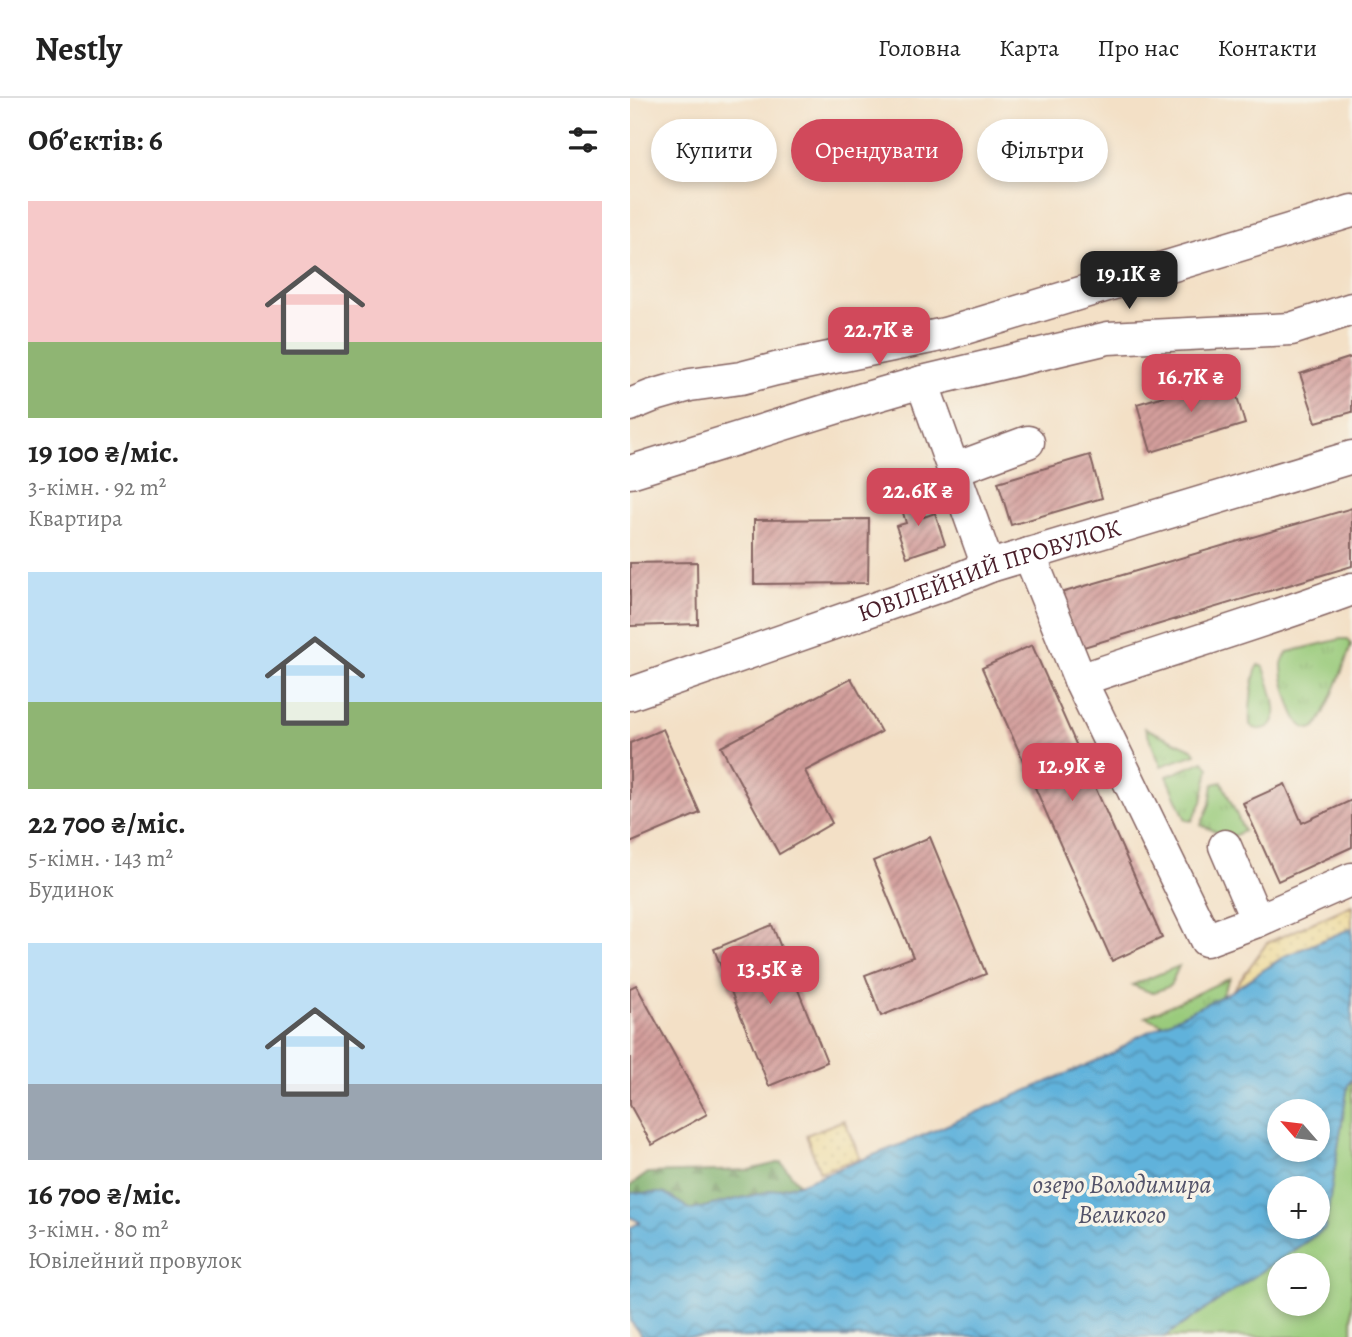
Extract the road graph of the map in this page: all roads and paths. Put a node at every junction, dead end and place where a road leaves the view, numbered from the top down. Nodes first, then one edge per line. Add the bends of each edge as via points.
1 (1352, 211) edge
2 (1352, 309) edge
3 (922, 382) junction
4 (630, 405) edge
5 (1028, 442) dead end
6 (1352, 457) edge
7 (954, 469) junction
8 (630, 472) edge
9 (1029, 554) junction
10 (990, 566) junction
11 (1352, 589) edge
12 (1080, 680) junction
13 (630, 694) edge
14 (1224, 846) dead end
15 (1352, 879) edge
16 (1257, 920) junction

1 - 4 street via 945,334 690,385
2 - 3 street via 1290,328 1108,338
3 - 7 street
3 - 8 street
5 - 7 street
6 - 9 street, ЮВІЛЕЙНИЙ ПРОВУЛОК
7 - 10 street
9 - 10 street, ЮВІЛЕЙНИЙ ПРОВУЛОК
9 - 12 street
10 - 13 street, ЮВІЛЕЙНИЙ ПРОВУЛОК
11 - 12 street
12 - 16 street via 1206,940
14 - 16 street
15 - 16 street

